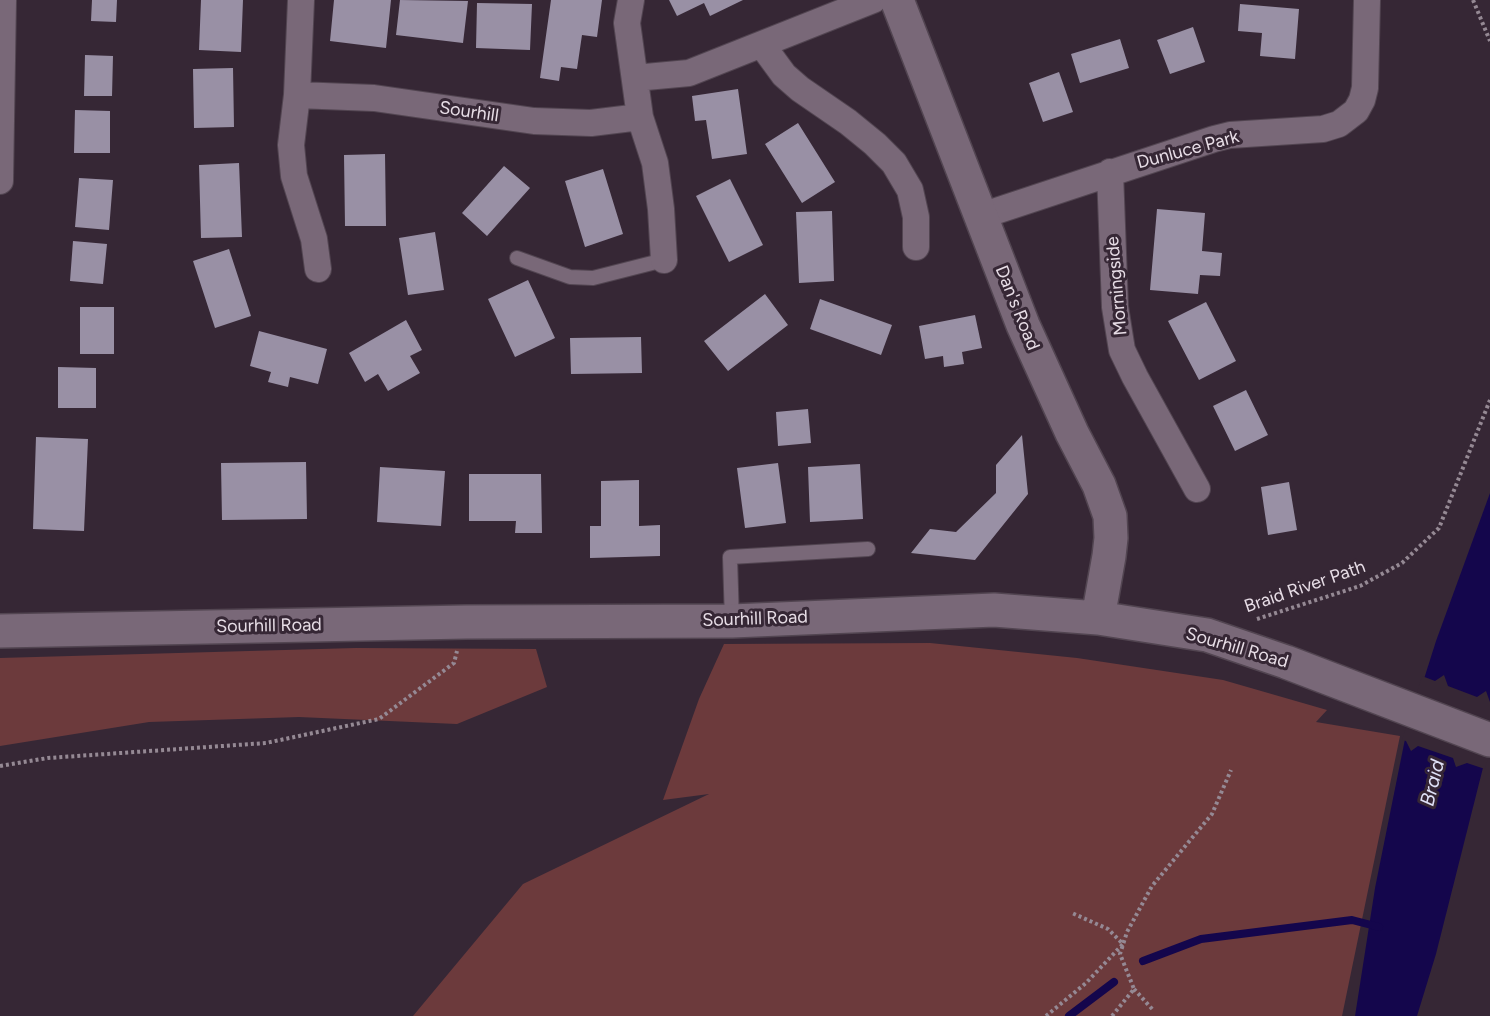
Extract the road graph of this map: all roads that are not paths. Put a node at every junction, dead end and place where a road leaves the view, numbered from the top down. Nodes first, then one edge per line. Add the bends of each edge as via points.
1 (3, 0) edge
2 (301, 0) edge
3 (631, 0) edge
4 (873, 0) edge
5 (897, 0) edge
6 (1367, 0) edge
7 (762, 45) junction
8 (635, 78) junction
9 (297, 95) junction
10 (640, 117) junction
11 (1110, 172) junction
12 (0, 182) edge
13 (981, 216) junction
14 (916, 247) dead end
15 (518, 258) dead end
16 (664, 260) joint
17 (318, 269) dead end
18 (1197, 489) dead end
19 (868, 549) dead end
20 (1098, 618) junction
21 (732, 621) junction
22 (0, 631) edge
23 (1490, 740) edge

1 - 12 street
2 - 9 street
3 - 8 street via 627,23
4 - 7 street
5 - 13 street, Dan's Road
6 - 11 street, Dunluce Park via 1365,88 1356,111 1348,118 1330,128 1222,137
7 - 8 street via 688,73
7 - 14 street via 784,75 848,122 894,164 910,190 916,217
8 - 10 street
9 - 10 street, Sourhill via 374,98 534,121 591,123
9 - 17 street via 291,145 294,176 314,239
10 - 16 street via 655,163
11 - 13 street, Dunluce Park
11 - 18 street, Morningside via 1115,307 1122,350
13 - 20 street, Dan's Road via 1023,325 1110,516 1109,556
15 - 16 lane via 570,277 593,278
19 - 21 lane via 730,557
20 - 21 street, Sourhill Road via 994,610
20 - 23 street, Sourhill Road via 1207,635
21 - 22 street, Sourhill Road

